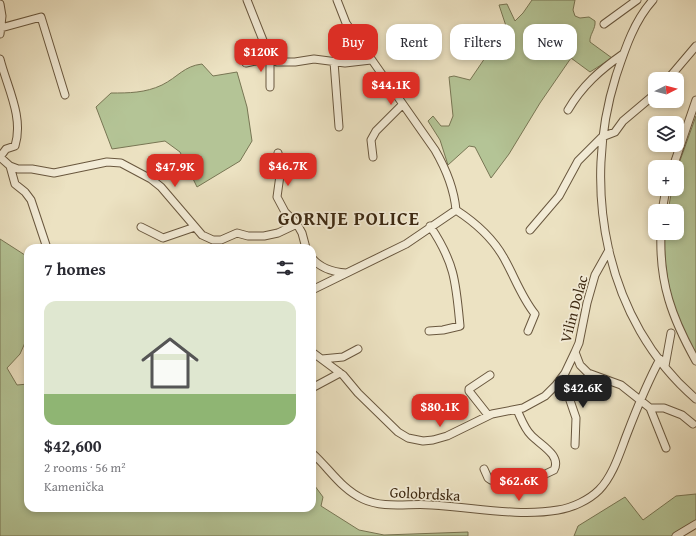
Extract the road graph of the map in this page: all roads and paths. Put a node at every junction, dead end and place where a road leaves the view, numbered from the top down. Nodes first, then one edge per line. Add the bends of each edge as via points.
1 (247, 0) edge
2 (337, 0) edge
3 (637, 0) edge
4 (653, 0) edge
5 (0, 4) edge
6 (347, 24) edge
7 (604, 24) dead end
8 (1, 31) edge
9 (696, 46) edge
10 (623, 54) junction
11 (270, 58) junction
12 (0, 59) edge
13 (371, 60) joint
14 (334, 62) junction
15 (246, 63) dead end
16 (674, 72) edge
17 (270, 87) dead end
18 (65, 95) dead end
19 (648, 100) edge
20 (696, 100) edge
21 (402, 105) junction
22 (568, 110) dead end
23 (339, 127) dead end
24 (602, 137) junction
25 (278, 153) dead end
26 (0, 157) edge
27 (373, 157) dead end
28 (675, 160) edge
29 (10, 166) junction
30 (456, 210) junction
31 (297, 224) junction
32 (430, 226) junction
33 (142, 227) dead end
34 (195, 227) junction
35 (530, 230) dead end
36 (661, 240) edge
37 (46, 244) edge
38 (305, 244) edge
39 (609, 250) junction
40 (316, 262) edge
41 (346, 273) junction
42 (316, 288) edge
43 (429, 331) dead end
44 (528, 331) dead end
45 (671, 333) dead end
46 (358, 349) dead end
47 (575, 352) junction
48 (316, 355) edge
49 (322, 359) junction
50 (660, 359) junction
51 (696, 361) edge
52 (665, 366) junction
53 (340, 373) junction
54 (490, 375) dead end
55 (562, 377) junction
56 (316, 386) edge
57 (696, 399) edge
58 (641, 402) junction
59 (650, 408) junction
60 (517, 410) junction
61 (488, 415) junction
62 (693, 424) dead end
63 (575, 445) dead end
64 (666, 448) dead end
65 (316, 457) edge
66 (484, 469) dead end
67 (696, 524) edge
68 (676, 536) edge

1 - 11 street
2 - 6 street
3 - 7 street
4 - 10 street via 644,11
5 - 8 street
8 - 18 street via 41,17
9 - 16 street
10 - 22 street via 592,78 577,94
10 - 24 street via 610,96
11 - 14 street via 278,62 314,59
11 - 15 street
11 - 17 street
12 - 26 street via 19,126 15,146 6,149
13 - 14 street
13 - 21 street
14 - 23 street
19 - 24 street via 623,121 615,132
20 - 28 street
21 - 27 street via 376,131 371,140
21 - 30 street via 419,126 444,166 454,194
24 - 35 street via 578,161 559,196
24 - 39 street via 600,190
25 - 31 street via 281,168 277,197 285,212
26 - 29 street
29 - 34 street via 54,173 107,162 121,163 161,187
29 - 37 street via 15,184 30,200
30 - 32 street
30 - 44 street via 472,220 505,258 535,314
31 - 34 street via 264,236 237,233 221,240 213,240 202,235
31 - 38 street
32 - 41 street via 406,244
32 - 43 street via 444,246 454,273 460,326
33 - 34 street via 163,238
36 - 51 street via 669,304
39 - 47 street, Vilin Dolac via 595,275
39 - 50 street via 614,271 633,318 642,336
40 - 41 street via 323,268
41 - 42 street
45 - 52 street
46 - 49 street via 343,357
47 - 55 street
47 - 58 street, Vilin Dolac via 580,365 588,373 621,385
48 - 49 street
49 - 53 street
50 - 52 street
50 - 58 street, Golobrdska
52 - 57 street
53 - 56 street
53 - 61 street via 386,422 408,438 433,440 467,427
54 - 61 street via 469,389
55 - 60 street via 545,396
55 - 63 street via 576,418
58 - 59 street, Vilin Dolac
58 - 65 street, Golobrdska via 617,462 599,490 580,503 560,510 545,512 475,510 419,504 380,505 363,500 342,486
59 - 62 street, Vilin Dolac via 664,408 682,415
59 - 64 street
60 - 61 street
60 - 66 street via 530,435 555,459 554,470 518,486 491,480
67 - 68 street

